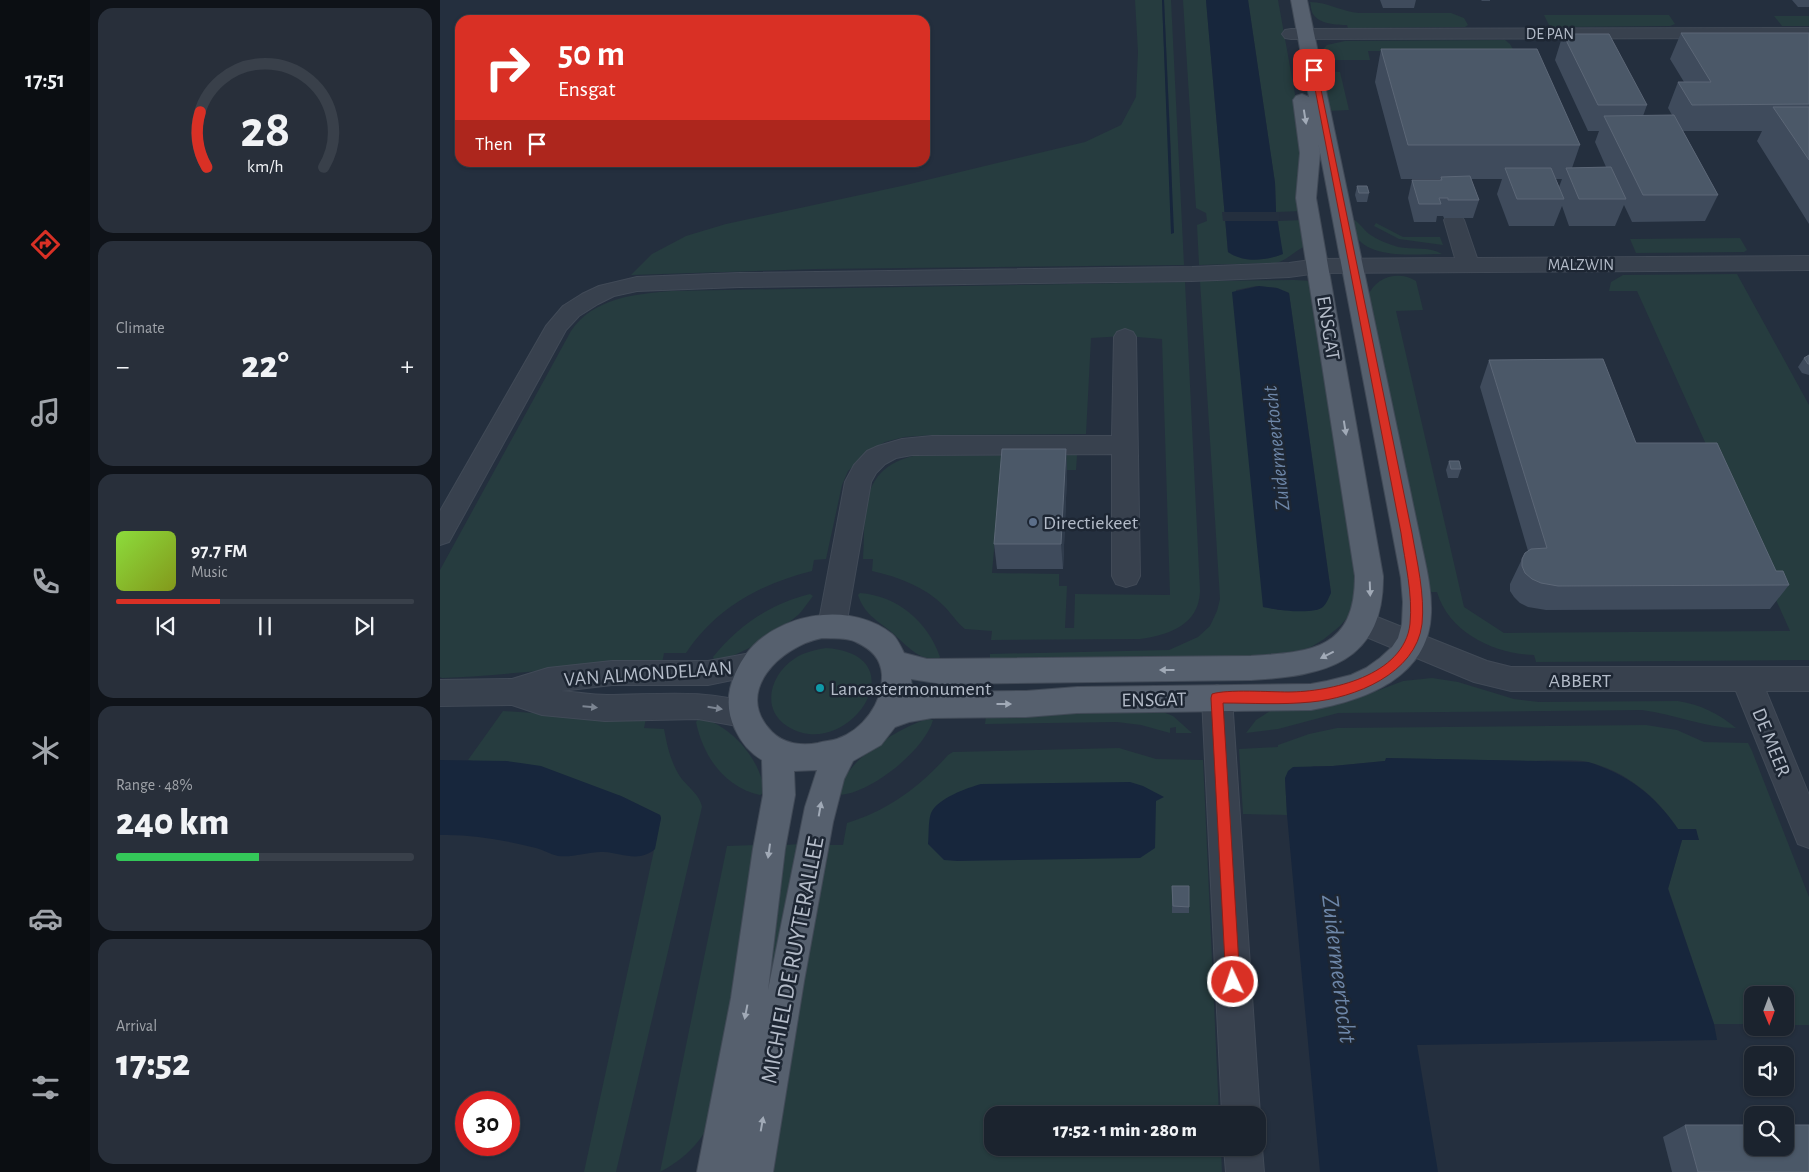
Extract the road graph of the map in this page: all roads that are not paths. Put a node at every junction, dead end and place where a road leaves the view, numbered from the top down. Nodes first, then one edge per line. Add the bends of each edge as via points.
1 (1284, 0) edge
2 (1299, 0) edge
3 (1809, 32) edge
4 (1299, 34) junction
5 (1454, 220) dead end
6 (1809, 263) edge
7 (1468, 264) junction
8 (1353, 265) junction
9 (1318, 266) junction
10 (1125, 337) dead end
11 (1124, 445) junction
12 (440, 535) edge
13 (1126, 576) dead end
14 (1362, 623) junction
15 (832, 626) junction
16 (1410, 643) junction
17 (896, 663) junction
18 (756, 664) junction
19 (1746, 679) junction
20 (1809, 679) edge
21 (512, 692) junction
22 (440, 693) edge
23 (1217, 698) junction
24 (743, 714) junction
25 (887, 717) junction
26 (775, 751) junction
27 (843, 751) junction
28 (1809, 832) edge
29 (1240, 1106) edge
30 (1244, 1156) edge
31 (716, 1172) edge
32 (754, 1172) edge
33 (1245, 1172) edge

1 - 4 main road, ENSGAT
2 - 4 main road, ENSGAT
3 - 4 street, DE PAN
4 - 8 main road, ENSGAT
4 -> 9 main road, ENSGAT via 1310,152 1306,198
5 - 7 street
6 - 7 street, MALZWIN
7 - 8 street, MALZWIN
8 - 9 street, MALZWIN
8 - 16 main road, ENSGAT via 1414,578 1416,615
9 - 12 street, MALZWIN via 1192,274 674,282 637,284 607,291 577,307 557,326
9 -> 14 main road, ENSGAT via 1369,576 1369,602
10 - 11 street
11 - 13 street
11 - 15 street via 927,447 893,450 879,456 861,472
14 - 16 street, ABBERT
14 -> 17 main road, ENSGAT via 1353,637 1332,653 1316,660 1284,666 1209,670 942,672
15 - 17 main road via 851,627 868,633 882,643
15 - 18 main road via 812,628 785,639
16 - 19 street, ABBERT via 1484,673 1511,679
16 - 23 main road, ENSGAT via 1385,671 1372,680 1343,691 1311,697
17 - 25 main road via 898,690
18 - 21 street, VAN ALMONDELAAN via 708,673 612,674 548,680
18 - 24 main road via 744,689
19 - 20 street, ABBERT
19 - 28 street, DE MEER
21 - 22 street, VAN ALMONDELAAN
21 -> 24 street, VAN ALMONDELAAN via 542,702 604,708 698,706
25 -> 23 main road, ENSGAT via 907,709 932,705
23 - 29 street
24 - 26 main road via 754,736
25 - 27 main road via 868,737
26 - 27 main road via 808,758
26 -> 31 main road, MICHIEL DE RUYTERALLEE via 779,795 749,998
32 -> 27 main road, MICHIEL DE RUYTERALLEE via 822,797 832,768
30 - 33 street

